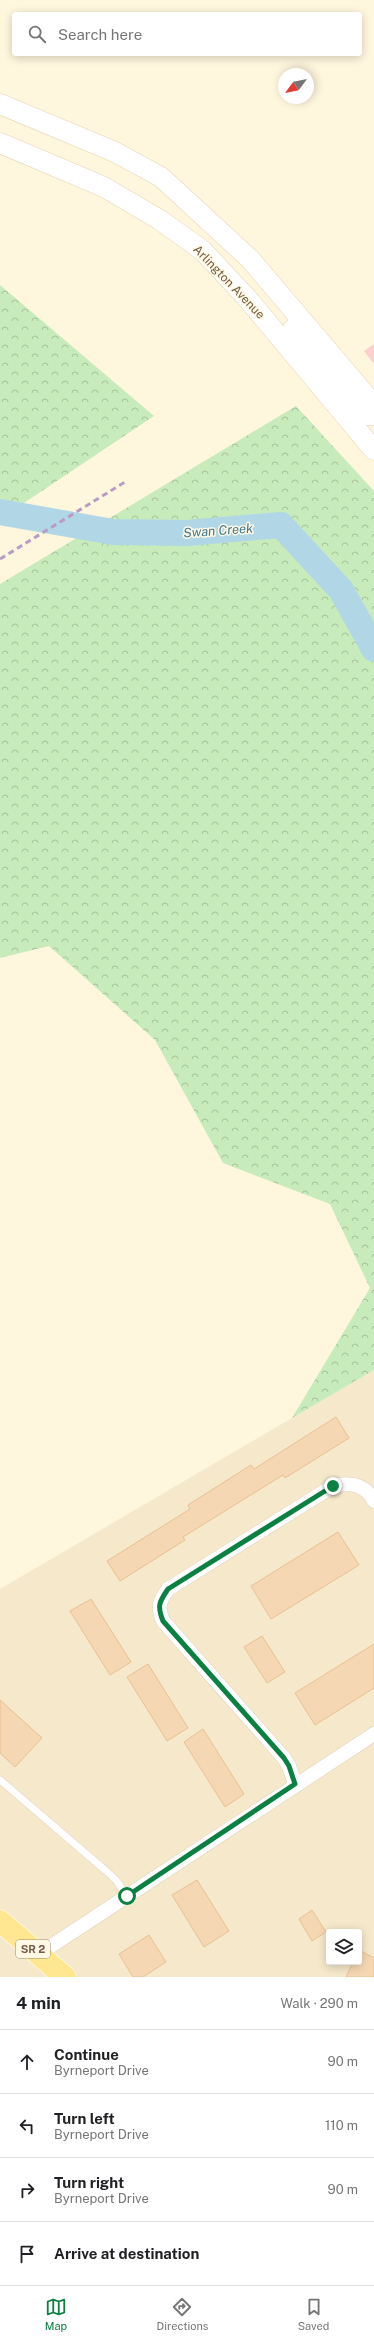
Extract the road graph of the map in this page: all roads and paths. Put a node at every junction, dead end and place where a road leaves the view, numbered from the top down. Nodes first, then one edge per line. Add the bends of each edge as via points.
1 (0, 104) edge
2 (0, 143) edge
3 (202, 250) junction
4 (371, 395) edge
5 (374, 415) edge
6 (374, 450) edge
7 (374, 1501) edge
8 (374, 1734) edge
9 (0, 1780) edge
10 (295, 1784) junction
11 (127, 1896) junction
12 (0, 1921) edge
13 (40, 1954) junction
14 (65, 1977) edge

1 - 4 street via 115,152 161,177 250,259
2 - 3 street, Arlington Avenue via 104,187 160,220
3 - 5 street via 230,263 250,278 354,406 366,415
3 - 6 street, Arlington Avenue via 247,298
7 - 10 street via 364,1488 348,1483 333,1486 168,1589 158,1610 163,1621 284,1758
8 - 10 street
9 - 11 lane via 105,1870
10 - 11 street
11 - 13 street
12 - 13 main road, SR 2
13 - 14 main road, SR 2

